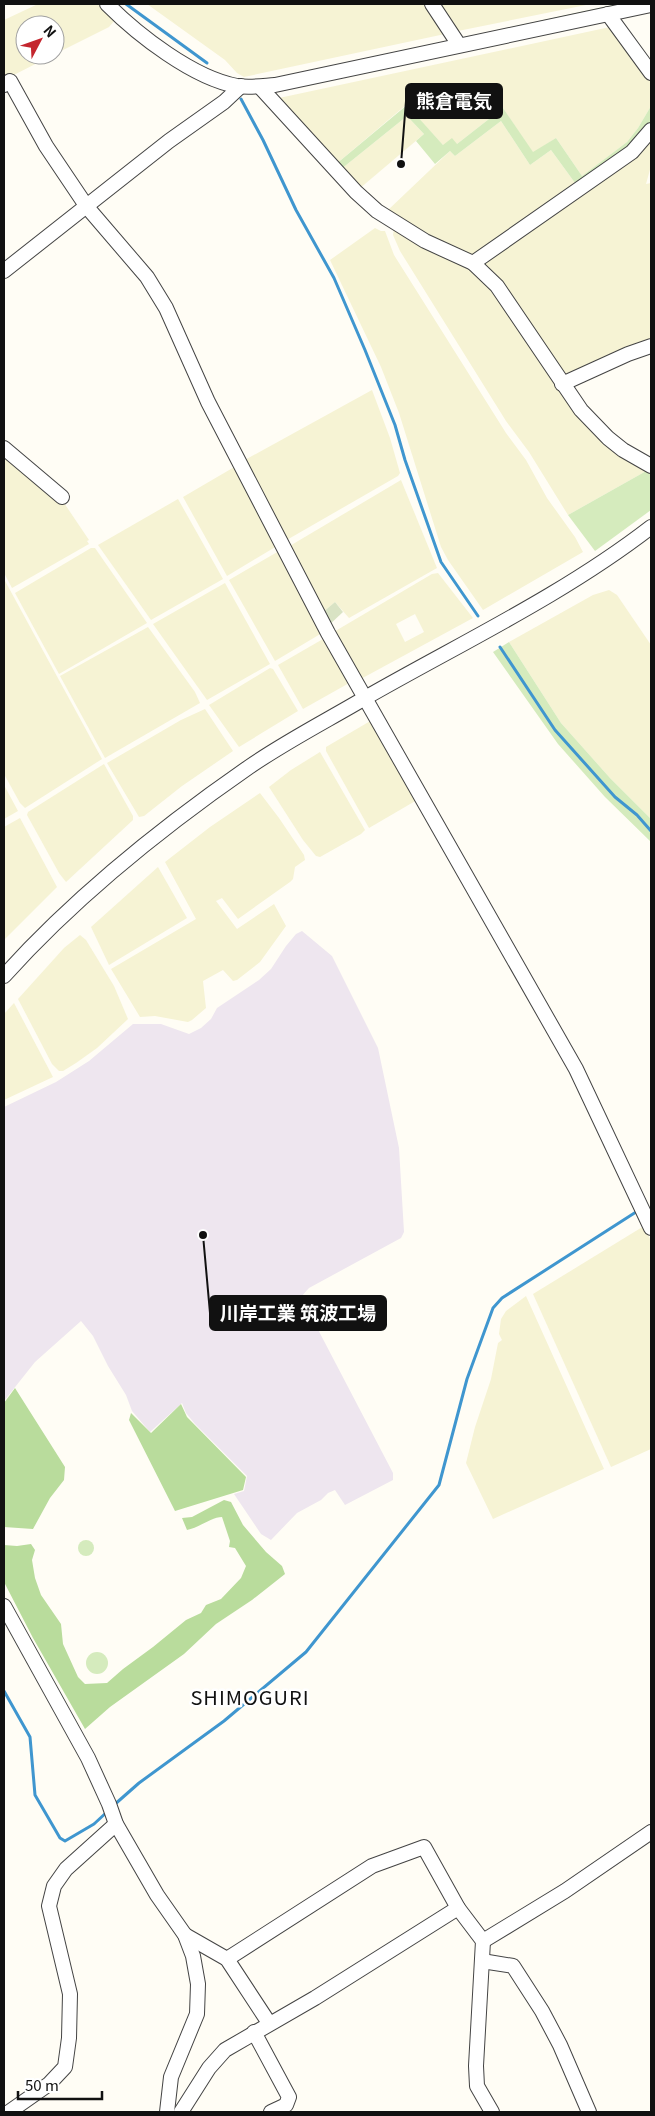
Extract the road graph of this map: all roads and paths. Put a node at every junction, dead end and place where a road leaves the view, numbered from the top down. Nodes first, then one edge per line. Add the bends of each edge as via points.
1 (107, 4) edge
2 (432, 4) edge
3 (651, 5) edge
4 (608, 14) junction
5 (459, 45) junction
6 (651, 73) edge
7 (4, 85) edge
8 (241, 86) junction
9 (260, 87) junction
10 (651, 130) edge
11 (87, 207) junction
12 (473, 263) junction
13 (4, 269) edge
14 (651, 346) edge
15 (562, 384) junction
16 (4, 448) edge
17 (651, 466) edge
18 (62, 497) dead end
19 (651, 527) edge
20 (365, 698) junction
21 (4, 976) edge
22 (649, 1219) edge
23 (4, 1606) edge
24 (110, 1809) junction
25 (651, 1832) edge
26 (458, 1908) junction
27 (185, 1935) junction
28 (483, 1941) junction
29 (227, 1960) junction
30 (482, 1961) junction
31 (269, 2024) junction
32 (254, 2032) junction
33 (9, 2112) edge
34 (167, 2112) edge
35 (181, 2112) edge
36 (271, 2112) edge
37 (492, 2112) edge
38 (589, 2112) edge

1 - 8 street via 146,39 199,73
2 - 5 street
3 - 4 street
4 - 5 street
4 - 6 street
5 - 9 street
7 - 11 street via 10,82 46,146
8 - 9 street
8 - 11 street
9 - 12 street via 377,211 425,241
10 - 12 street via 632,152
11 - 13 street
11 - 20 street via 147,277 166,308 212,411
12 - 15 street via 509,301
14 - 15 street
15 - 17 street via 608,438
16 - 18 street
19 - 20 street via 578,579
20 - 21 street via 250,766 151,839 73,907
20 - 22 street via 576,1069
23 - 24 street via 88,1758
24 - 27 street via 157,1895
24 - 33 street via 54,1886 49,1906 70,1994 65,2068 49,2084
25 - 28 street via 565,1891
26 - 28 street
26 - 29 street via 424,1847 372,1866
26 - 31 street
27 - 29 street
27 - 34 street via 194,1956 198,1984 197,2014 171,2078
28 - 30 street
29 - 31 street
30 - 37 street via 477,2086
30 - 38 street via 513,1966 542,2011
31 - 32 street
32 - 35 street via 225,2050 209,2068
32 - 36 street via 289,2098 286,2105

